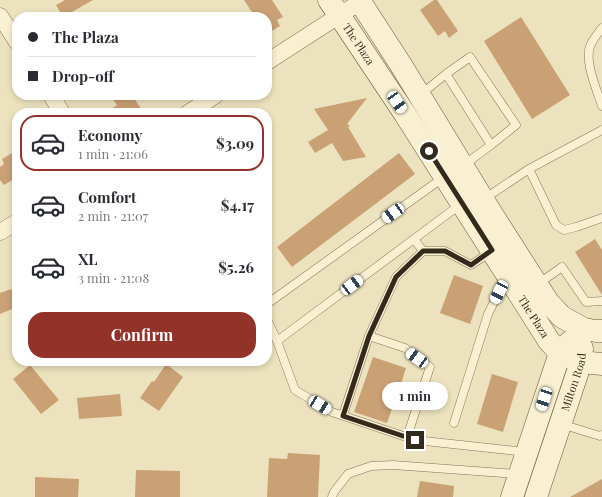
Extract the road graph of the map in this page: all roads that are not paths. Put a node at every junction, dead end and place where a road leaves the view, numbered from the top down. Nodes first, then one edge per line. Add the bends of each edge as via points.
1 (360, 1) edge
2 (334, 8) edge
3 (0, 16) edge
4 (602, 28) edge
5 (12, 34) edge
6 (272, 58) edge
7 (446, 74) junction
8 (419, 95) junction
9 (208, 100) edge
10 (602, 106) edge
11 (196, 108) edge
12 (602, 130) edge
13 (491, 145) junction
14 (529, 169) junction
15 (454, 171) junction
16 (473, 201) junction
17 (602, 218) edge
18 (12, 225) edge
19 (0, 232) edge
20 (414, 239) junction
21 (492, 250) junction
22 (423, 251) junction
23 (509, 277) junction
24 (537, 284) junction
25 (272, 300) edge
26 (602, 301) edge
27 (272, 330) edge
28 (593, 330) edge
29 (369, 336) junction
30 (277, 341) junction
31 (560, 353) junction
32 (592, 363) edge
33 (343, 416) junction
34 (454, 423) dead end
35 (560, 424) junction
36 (602, 435) edge
37 (406, 437) junction
38 (527, 453) junction
39 (520, 474) junction
40 (332, 497) edge
41 (512, 497) edge
42 (536, 497) edge

1 - 2 street
1 - 8 main road, The Plaza
2 - 6 street
2 - 15 main road, The Plaza via 405,114
3 - 5 street
4 - 10 lane via 590,45 588,60
7 - 8 lane
7 - 13 lane
7 - 13 lane via 470,57 516,125
8 - 15 main road, The Plaza
9 - 11 street
12 - 14 lane
13 - 15 lane
14 - 16 lane
14 - 17 lane via 556,225 564,230
15 - 16 main road, The Plaza
15 - 25 lane
16 - 20 lane
16 - 21 main road, The Plaza
16 - 24 main road, The Plaza
18 - 19 street
20 - 22 lane
20 - 30 lane
21 - 22 lane via 471,265 445,251
21 - 23 main road, The Plaza
22 - 29 lane via 396,277
23 - 31 main road, The Plaza
23 - 34 lane via 488,314
24 - 26 lane via 562,267 586,302
24 - 28 main road, The Plaza via 548,302 562,317
27 - 30 lane
28 - 31 main road, Milton Road
28 - 32 main road, Milton Road
29 - 33 lane
29 - 37 lane via 405,348 430,367
30 - 33 lane via 295,390
31 - 32 main road, The Plaza
31 - 38 main road, Milton Road
32 - 35 main road, Milton Road
33 - 37 lane
35 - 36 lane
35 - 42 main road, Milton Road
37 - 38 lane
38 - 39 main road, Milton Road
39 - 40 lane via 394,465 372,466 348,474
39 - 41 main road, Milton Road

